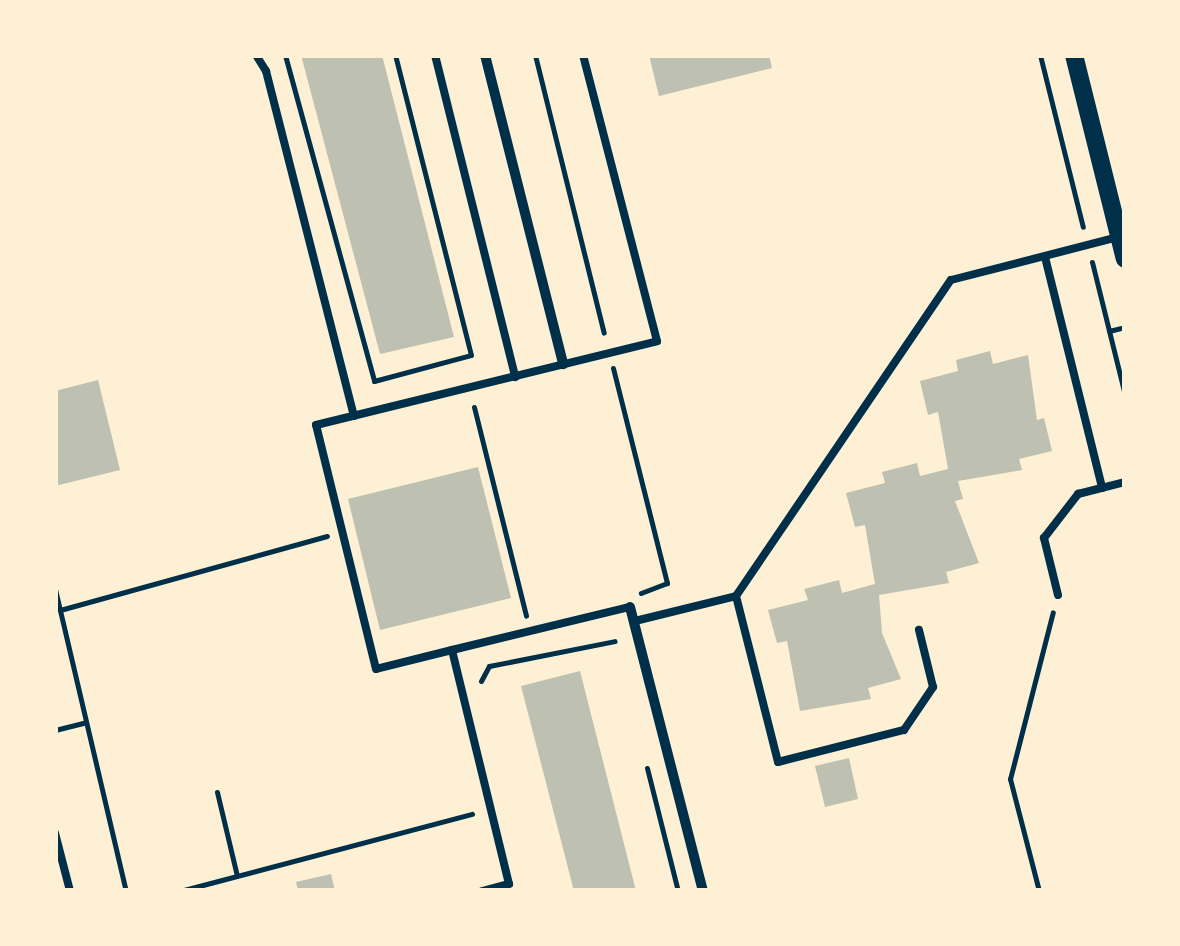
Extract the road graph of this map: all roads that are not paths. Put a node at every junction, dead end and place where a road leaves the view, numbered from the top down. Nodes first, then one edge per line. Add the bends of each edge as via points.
1 (256, 55) edge
2 (434, 55) edge
3 (485, 55) edge
4 (583, 55) edge
5 (1074, 55) edge
6 (1120, 237) junction
7 (1046, 257) junction
8 (1125, 259) edge
9 (563, 364) junction
10 (515, 376) junction
11 (354, 416) junction
12 (1125, 482) edge
13 (1102, 488) junction
14 (1058, 595) road end
15 (736, 596) junction
16 (630, 602) joint
17 (635, 621) junction
18 (919, 630) dead end
19 (452, 650) junction
20 (55, 833) edge
21 (70, 891) edge
22 (482, 891) edge
23 (703, 891) edge

1 - 11 lane via 266,72
2 - 10 lane
3 - 9 street
4 - 9 lane via 657,341
5 - 6 street
6 - 7 lane
6 - 8 street
7 - 13 lane
7 - 15 lane via 951,280
9 - 10 lane
10 - 11 lane
11 - 19 lane via 316,425 376,669
12 - 13 lane
13 - 14 lane via 1078,494 1044,538
15 - 17 lane
15 - 18 lane via 778,762 904,730 933,687
16 - 17 street
16 - 19 lane
17 - 23 street
19 - 22 lane via 509,884
20 - 21 lane

